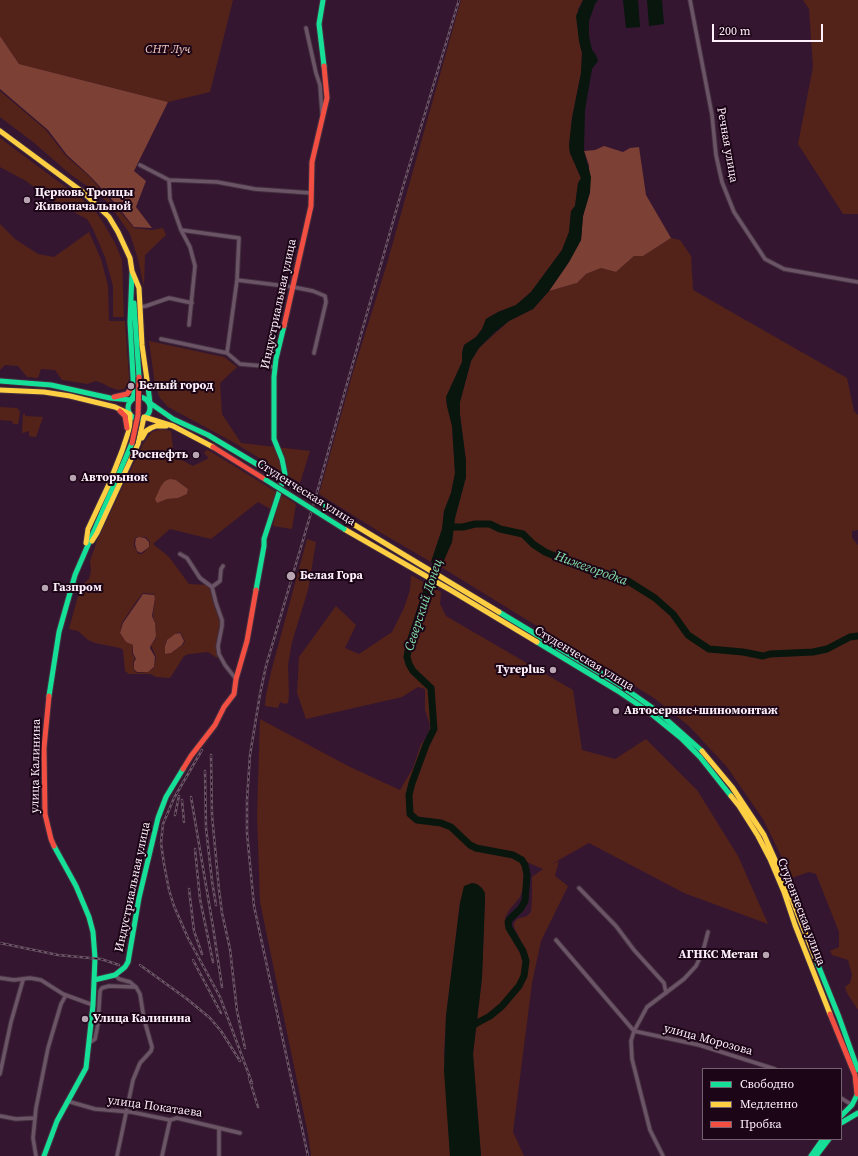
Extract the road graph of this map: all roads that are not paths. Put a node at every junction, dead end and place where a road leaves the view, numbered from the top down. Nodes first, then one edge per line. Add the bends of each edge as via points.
1 (323, 0) edge
2 (690, 0) edge
3 (306, 28) dead end
4 (323, 115) junction
5 (0, 131) edge
6 (140, 165) dead end
7 (169, 180) junction
8 (311, 193) junction
9 (181, 230) junction
10 (132, 270) junction
11 (237, 280) junction
12 (858, 282) edge
13 (293, 287) junction
14 (192, 303) junction
15 (140, 307) junction
16 (189, 325) dead end
17 (161, 339) dead end
18 (227, 353) junction
19 (314, 353) dead end
20 (275, 367) junction
21 (0, 382) edge
22 (134, 383) junction
23 (71, 389) junction
24 (0, 390) edge
25 (70, 396) junction
26 (110, 398) junction
27 (131, 400) junction
28 (150, 402) junction
29 (108, 406) junction
30 (130, 414) junction
31 (144, 417) junction
32 (173, 426) junction
33 (138, 444) junction
34 (122, 451) junction
35 (84, 552) junction
36 (180, 554) dead end
37 (223, 566) dead end
38 (212, 587) junction
39 (236, 679) junction
40 (579, 888) dead end
41 (708, 932) dead end
42 (556, 940) dead end
43 (115, 975) junction
44 (0, 978) edge
45 (22, 980) junction
46 (94, 980) junction
47 (136, 986) junction
48 (666, 993) junction
49 (66, 995) junction
50 (93, 1005) junction
51 (634, 1031) junction
52 (89, 1043) junction
53 (772, 1068) edge
54 (858, 1070) edge
55 (0, 1074) edge
56 (857, 1095) edge
57 (842, 1099) edge
58 (67, 1101) junction
59 (858, 1104) edge
60 (852, 1105) junction
61 (125, 1112) junction
62 (858, 1113) edge
63 (842, 1115) edge
64 (0, 1116) edge
65 (34, 1118) junction
66 (170, 1120) junction
67 (842, 1122) edge
68 (219, 1128) junction
69 (240, 1133) dead end
70 (822, 1140) edge
71 (828, 1140) edge
72 (36, 1156) edge
73 (44, 1156) edge
74 (117, 1156) edge
75 (162, 1156) edge
76 (218, 1156) edge
77 (663, 1156) edge
78 (811, 1156) edge
79 (816, 1156) edge

1 - 4 main road, Индустриальная улица via 319,24 327,98
2 - 12 street, Речная улица via 712,115 716,155 722,182 734,212 765,259 784,269
3 - 4 street via 320,85
4 - 8 main road, Индустриальная улица via 312,162
5 - 10 main road via 84,193 109,217 130,258
6 - 7 street
7 - 8 street via 217,182 254,189
7 - 9 street via 170,199
8 - 13 main road, Индустриальная улица via 311,206
9 - 11 street via 239,238
9 - 14 street via 190,247 195,266
10 - 15 main road via 139,288
10 - 22 main road via 130,322
10 - 35 main road, bridge via 138,415 132,443
11 - 13 street
11 - 18 street
13 - 19 street via 325,296 326,302
13 - 20 main road, Индустриальная улица
14 - 15 street via 169,298
14 - 16 street
15 - 28 main road
17 - 18 street
18 - 20 street via 240,364
20 - 39 main road, Индустриальная улица via 274,440 285,474 264,539 247,641
21 - 23 main road via 51,385
22 - 26 main road via 127,394
22 - 27 main road via 134,395
23 - 25 main road
23 - 26 main road
24 - 25 main road
25 - 29 main road
26 - 27 main road
27 - 28 main road via 141,398
27 - 30 main road via 128,408
28 - 31 main road via 150,412
28 - 54 main road, Студенческая улица, bridge via 173,419 208,435 270,472 638,697 684,734 724,776 754,819 772,852 786,882
29 - 30 main road
29 - 34 main road via 121,412 127,422
30 - 31 main road via 134,417
30 - 34 main road via 130,427
31 - 32 main road, Студенческая улица
31 - 33 main road
32 - 33 main road via 151,428
32 - 56 main road, Студенческая улица, bridge via 207,443 344,529 597,678 649,712 681,738 716,775 758,836 780,881 855,1075
33 - 35 main road via 97,533
34 - 35 main road via 88,529
35 - 46 main road, улица Калинина via 65,607 51,676 45,742 44,798 51,839 89,917 94,947
36 - 38 street via 187,558 200,578
37 - 38 street via 220,581
38 - 39 street via 222,620 219,654
39 - 43 main road, Индустриальная улица via 234,694 166,797 158,818 139,898 128,962
40 - 48 street via 616,926 664,983
41 - 48 street via 696,966
42 - 51 street
43 - 46 main road
43 - 47 street
44 - 45 street
45 - 49 street via 41,980
45 - 55 street
46 - 50 main road, улица Калинина
47 - 52 street via 102,988 95,1039
47 - 61 street via 152,1047 140,1063
48 - 51 street via 648,1008
49 - 50 street
49 - 65 street via 48,1048
50 - 52 main road, улица Калинина
51 - 53 street, улица Морозова via 700,1045
51 - 77 street via 631,1041 632,1059 650,1130
52 - 58 main road, улица Калинина via 86,1068
56 - 59 main road, Студенческая улица
56 - 60 main road
57 - 60 street
58 - 61 street, улица Покатаева
58 - 73 main road, улица Калинина
60 - 63 main road
61 - 66 street, улица Покатаева
61 - 74 street
62 - 67 main road
64 - 65 street via 16,1119
65 - 72 street via 33,1138
66 - 68 street, улица Покатаева via 177,1118
66 - 75 street
68 - 69 street, улица Покатаева
68 - 76 street
70 - 78 main road
71 - 79 main road

